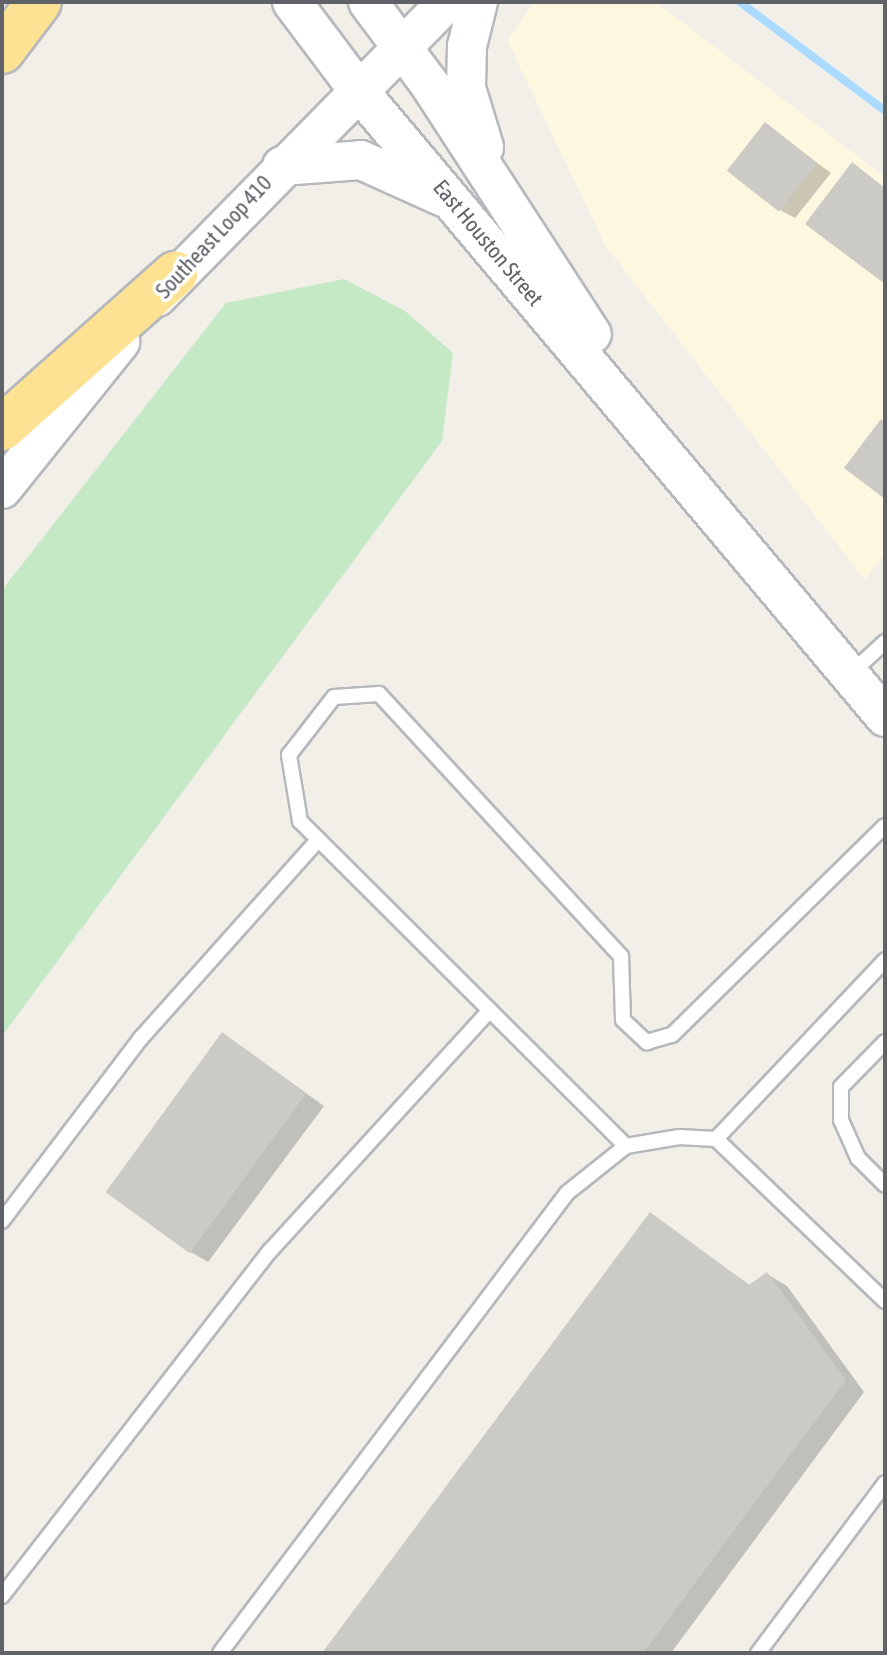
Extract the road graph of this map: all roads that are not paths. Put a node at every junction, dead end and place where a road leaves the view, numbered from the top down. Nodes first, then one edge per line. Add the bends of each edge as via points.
1 (39, 2) edge
2 (292, 2) edge
3 (368, 2) edge
4 (447, 2) edge
5 (478, 2) edge
6 (402, 47) junction
7 (2, 51) edge
8 (358, 90) junction
9 (282, 166) junction
10 (498, 192) junction
11 (454, 202) junction
12 (175, 274) junction
13 (2, 428) edge
14 (689, 481) junction
15 (2, 489) edge
16 (885, 642) edge
17 (849, 675) junction
18 (885, 717) edge
19 (885, 826) edge
20 (318, 840) junction
21 (885, 960) edge
22 (490, 1010) junction
23 (885, 1042) edge
24 (716, 1139) junction
25 (626, 1146) junction
26 (885, 1185) edge
27 (2, 1221) edge
28 (885, 1301) edge
29 (885, 1483) edge
30 (2, 1596) edge
31 (220, 1653) edge
32 (758, 1653) edge

1 - 7 highway
2 - 8 main road, East Houston Street
3 - 6 main road, East Houston Street
4 - 6 main road, Southeast Loop 410
5 - 10 main road via 467,46 466,88
6 - 8 main road, Southeast Loop 410
6 - 10 main road, East Houston Street
8 - 9 main road, Southeast Loop 410
8 - 11 main road, East Houston Street
9 - 11 main road via 361,160
9 - 12 main road, Southeast Loop 410
10 - 14 main road, East Houston Street
11 - 14 main road, East Houston Street
12 - 13 highway
12 - 15 main road, Southeast Loop 410
14 - 17 main road, East Houston Street
16 - 17 lane
17 - 18 main road, East Houston Street
19 - 20 lane via 672,1035 647,1042 623,1020 621,956 379,694 334,697 289,755 300,821
20 - 22 lane
20 - 27 lane via 141,1038
21 - 24 lane
22 - 25 lane
22 - 30 lane via 270,1251
23 - 26 lane via 841,1087 841,1120 858,1158
24 - 25 lane via 679,1137
24 - 28 lane
25 - 31 lane via 567,1193
29 - 32 lane

